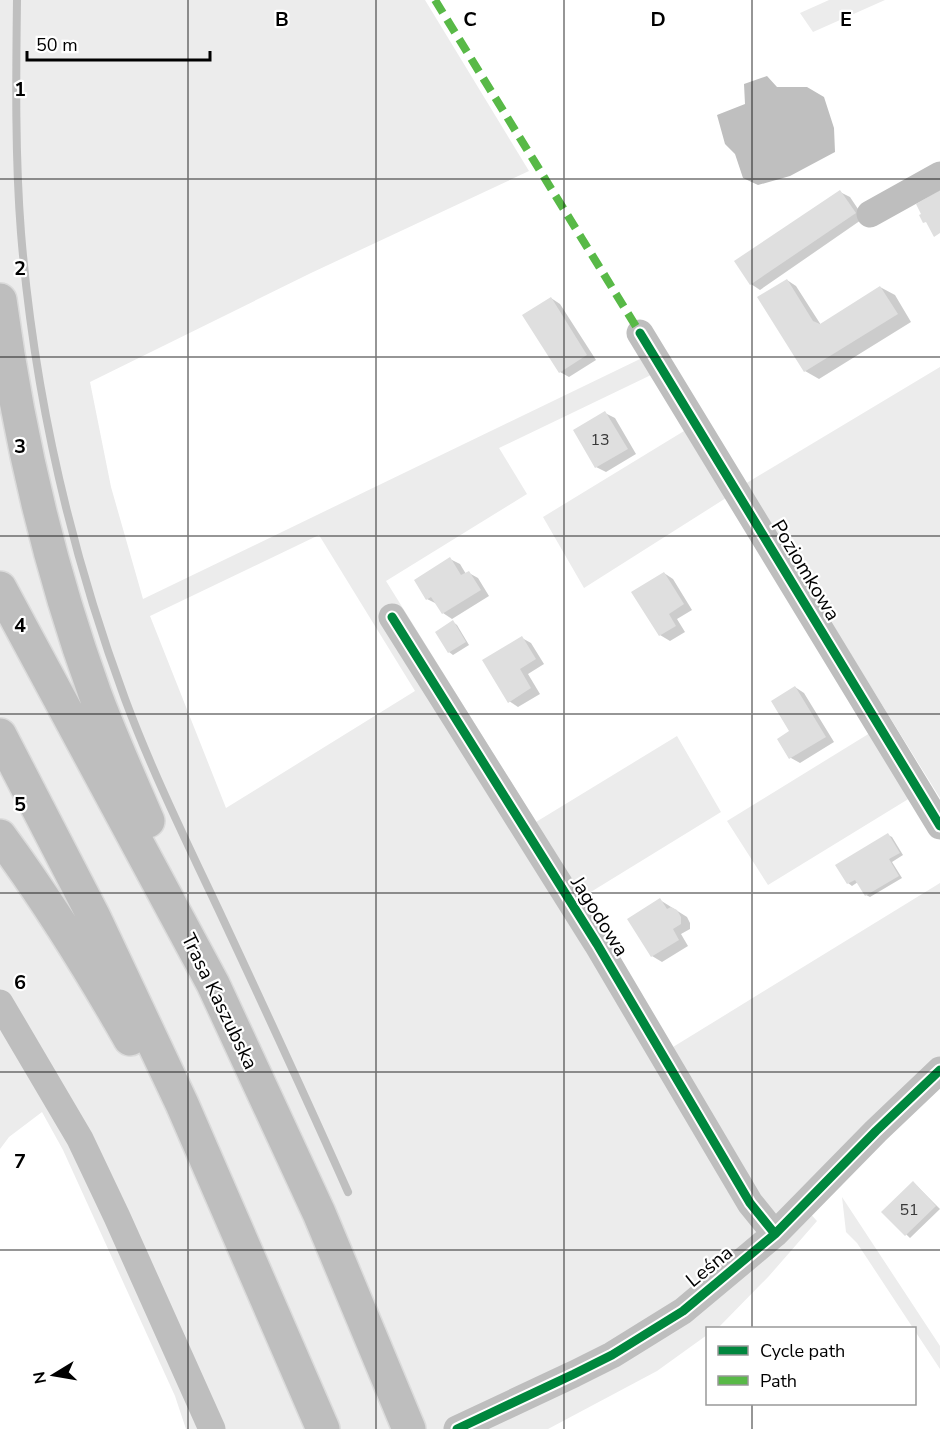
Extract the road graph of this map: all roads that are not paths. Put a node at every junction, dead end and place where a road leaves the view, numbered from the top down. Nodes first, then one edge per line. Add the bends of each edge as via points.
1 (940, 175) edge
2 (870, 214) dead end
3 (0, 300) edge
4 (640, 333) dead end
5 (0, 588) edge
6 (392, 617) dead end
7 (0, 735) edge
8 (940, 826) edge
9 (0, 836) edge
10 (213, 984) junction
11 (0, 1003) edge
12 (940, 1071) edge
13 (231, 1218) junction
14 (775, 1234) junction
15 (461, 1427) edge
16 (212, 1429) edge
17 (324, 1429) edge
18 (409, 1429) edge

1 - 2 street
3 - 10 highway via 19,423 67,608 107,726
4 - 8 street, Poziomkowa
5 - 10 highway, Trasa Kaszubska
6 - 14 street, Jagodowa via 597,944 750,1203
7 - 13 highway via 94,917
9 - 13 highway via 75,946
10 - 18 highway, Trasa Kaszubska via 319,1213
11 - 16 street via 80,1139
12 - 14 street, Leśna
13 - 17 highway
14 - 15 street, Leśna via 683,1311 612,1355

